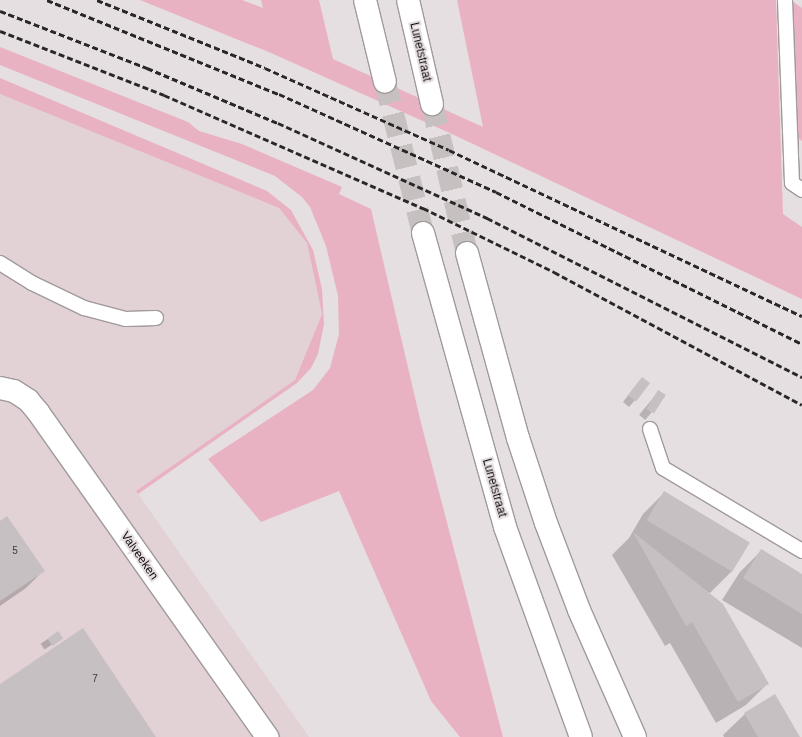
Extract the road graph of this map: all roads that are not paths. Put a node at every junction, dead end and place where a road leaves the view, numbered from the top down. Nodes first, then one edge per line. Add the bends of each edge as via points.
1 (365, 0) edge
2 (408, 0) edge
3 (785, 0) edge
4 (385, 82) tunnel mouth
5 (432, 104) tunnel mouth
6 (802, 190) edge
7 (423, 233) tunnel mouth
8 (467, 253) tunnel mouth
9 (0, 263) edge
10 (156, 318) dead end
11 (0, 388) edge
12 (650, 429) dead end
13 (802, 551) edge
14 (267, 737) edge
15 (581, 737) edge
16 (635, 737) edge

1 - 4 main road
2 - 5 main road, Lunetstraat
3 - 6 lane via 792,183
7 - 15 main road, Lunetstraat via 505,527
8 - 16 main road via 518,438 546,523 578,610
9 - 10 lane via 32,283 84,308 126,319
11 - 14 main road, Valveeken via 14,391 28,400 38,412
12 - 13 lane via 663,468

